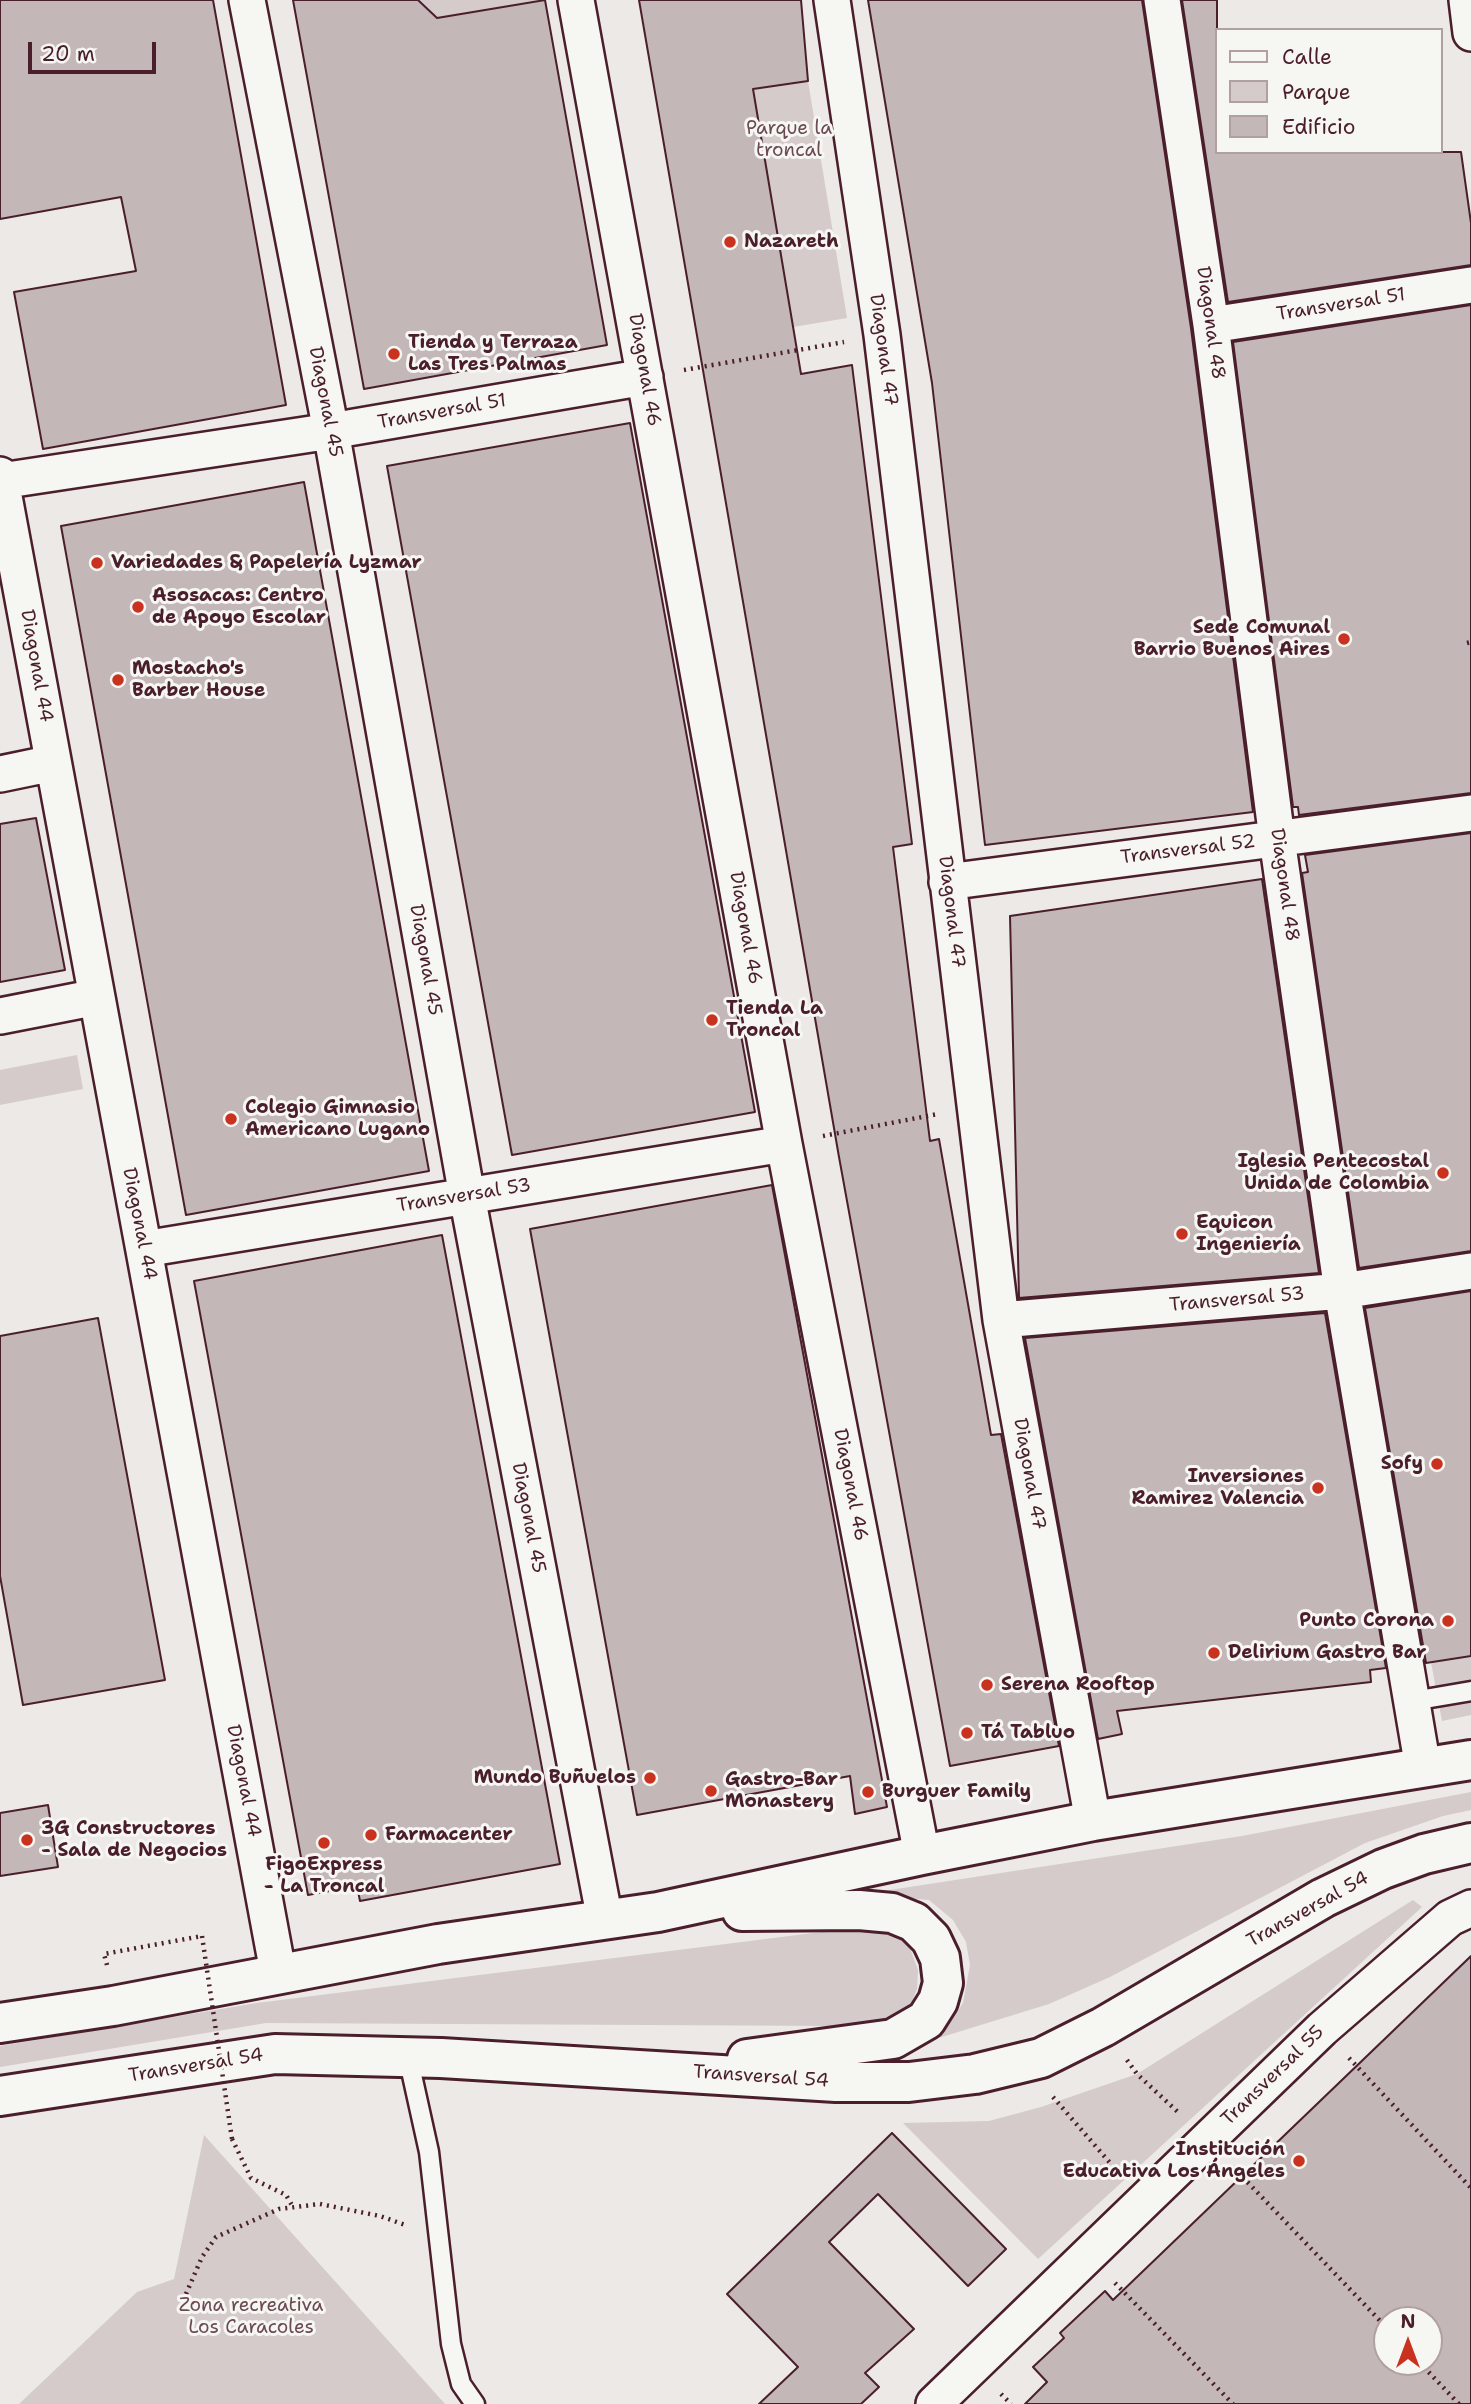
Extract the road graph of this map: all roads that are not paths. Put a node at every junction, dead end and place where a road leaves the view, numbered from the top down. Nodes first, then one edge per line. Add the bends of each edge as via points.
1 (247, 0) edge
2 (576, 0) edge
3 (832, 0) edge
4 (1162, 0) edge
5 (1466, 0) edge
6 (1471, 33) edge
7 (1471, 285) edge
8 (1211, 325) junction
9 (645, 377) junction
10 (331, 431) junction
11 (1, 478) edge
12 (7, 553) edge
13 (54, 763) junction
14 (0, 774) edge
15 (1471, 813) edge
16 (1277, 839) junction
17 (947, 882) junction
18 (97, 997) junction
19 (0, 1016) edge
20 (784, 1144) junction
21 (467, 1196) junction
22 (144, 1249) junction
23 (1471, 1271) edge
24 (1342, 1291) junction
25 (1001, 1320) junction
26 (1471, 1691) edge
27 (1413, 1702) junction
28 (1471, 1760) edge
29 (1423, 1768) junction
30 (1093, 1821) junction
31 (1471, 1843) edge
32 (922, 1855) junction
33 (1471, 1908) edge
34 (658, 1912) junction
35 (605, 1920) junction
36 (278, 1972) junction
37 (0, 2023) edge
38 (408, 2057) junction
39 (672, 2070) junction
40 (0, 2096) edge
41 (475, 2404) edge
42 (934, 2404) edge

1 - 10 street, Diagonal 45
2 - 9 street, Diagonal 46
3 - 17 street, Diagonal 47 via 882,335
4 - 8 street, Diagonal 48
5 - 6 street
7 - 8 street, Transversal 51
8 - 16 street, Diagonal 48
9 - 10 street, Transversal 51
9 - 20 street, Diagonal 46
10 - 11 street, Transversal 51
10 - 21 street, Diagonal 45
11 - 12 street, Diagonal 44
12 - 13 street, Diagonal 44
13 - 14 street
13 - 18 street, Diagonal 44
15 - 16 street, Transversal 52
16 - 17 street, Transversal 52
16 - 24 street, Diagonal 48
17 - 25 street, Diagonal 47
18 - 19 street
18 - 22 street, Diagonal 44
20 - 21 street, Transversal 53
20 - 32 street, Diagonal 46
21 - 22 street, Transversal 53
21 - 35 street, Diagonal 45
22 - 36 street, Diagonal 44
23 - 24 street, Transversal 53
24 - 25 street, Transversal 53
24 - 27 street, Diagonal 48
25 - 30 street, Diagonal 47
26 - 27 lane
27 - 29 street, Diagonal 48
28 - 29 main road
29 - 30 main road
30 - 32 main road
31 - 39 main road, Transversal 54 via 1424,1854 1323,1898 1103,2027 1041,2058 975,2074 909,2082 836,2082
32 - 34 main road
33 - 42 street, Transversal 55 via 1450,1918 1322,2029
34 - 35 main road
34 - 39 main road via 892,1913 914,1922 931,1939 940,1958 943,1983 926,2020 893,2039
35 - 36 main road
36 - 37 main road via 113,2006
38 - 39 main road, Transversal 54
38 - 40 main road, Transversal 54 via 275,2053
38 - 41 lane via 429,2152 451,2344 461,2384

